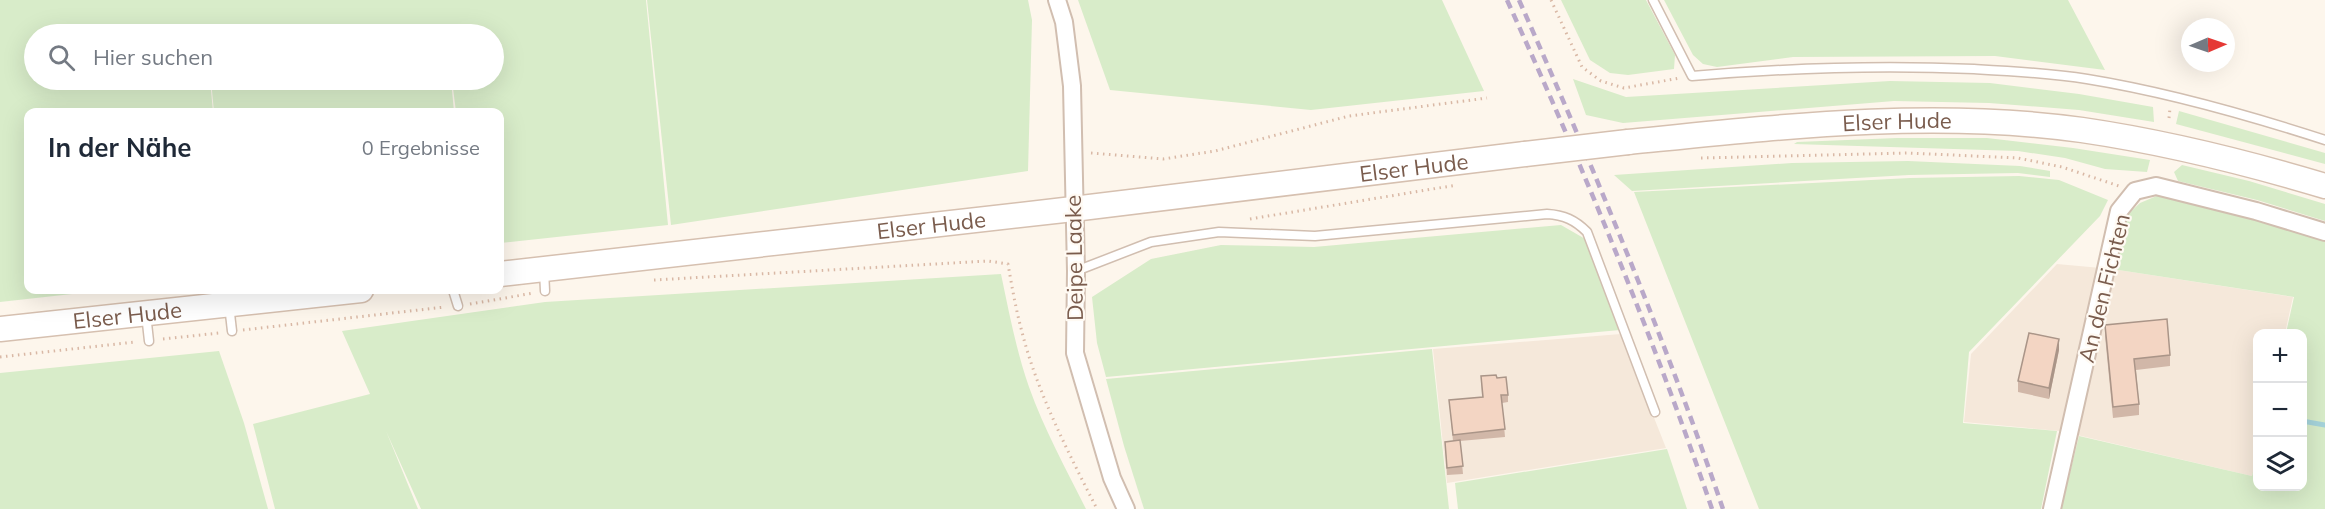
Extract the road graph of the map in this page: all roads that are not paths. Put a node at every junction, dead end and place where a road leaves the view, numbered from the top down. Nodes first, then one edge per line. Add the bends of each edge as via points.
1 (1057, 0) edge
2 (1653, 0) edge
3 (2325, 140) edge
4 (2325, 186) edge
5 (1073, 209) junction
6 (2325, 232) edge
7 (1076, 272) junction
8 (504, 275) edge
9 (323, 294) edge
10 (454, 294) edge
11 (229, 304) junction
12 (458, 306) road end
13 (146, 313) junction
14 (0, 329) edge
15 (232, 331) road end
16 (149, 341) road end
17 (1655, 412) dead end
18 (1126, 509) edge
19 (2052, 509) edge

1 - 5 street, Deipe Laake via 1064,22 1072,86
2 - 3 lane via 1692,76 1786,68 1898,66 2040,74 2128,87
4 - 5 street, Elser Hude, bridge via 2251,164 2080,130 1986,122 1897,121 1629,142
5 - 7 street, Deipe Laake
5 - 8 street, Elser Hude via 544,280
6 - 19 street, An den Fichten via 2156,186 2135,191 2119,211
7 - 17 lane via 1151,242 1220,232 1315,236 1547,214 1569,218 1587,232
7 - 18 street, Deipe Laake via 1075,353 1112,478
9 - 11 street, Elser Hude
10 - 12 lane
11 - 13 street, Elser Hude
11 - 15 lane
13 - 14 street, Elser Hude
13 - 16 lane

